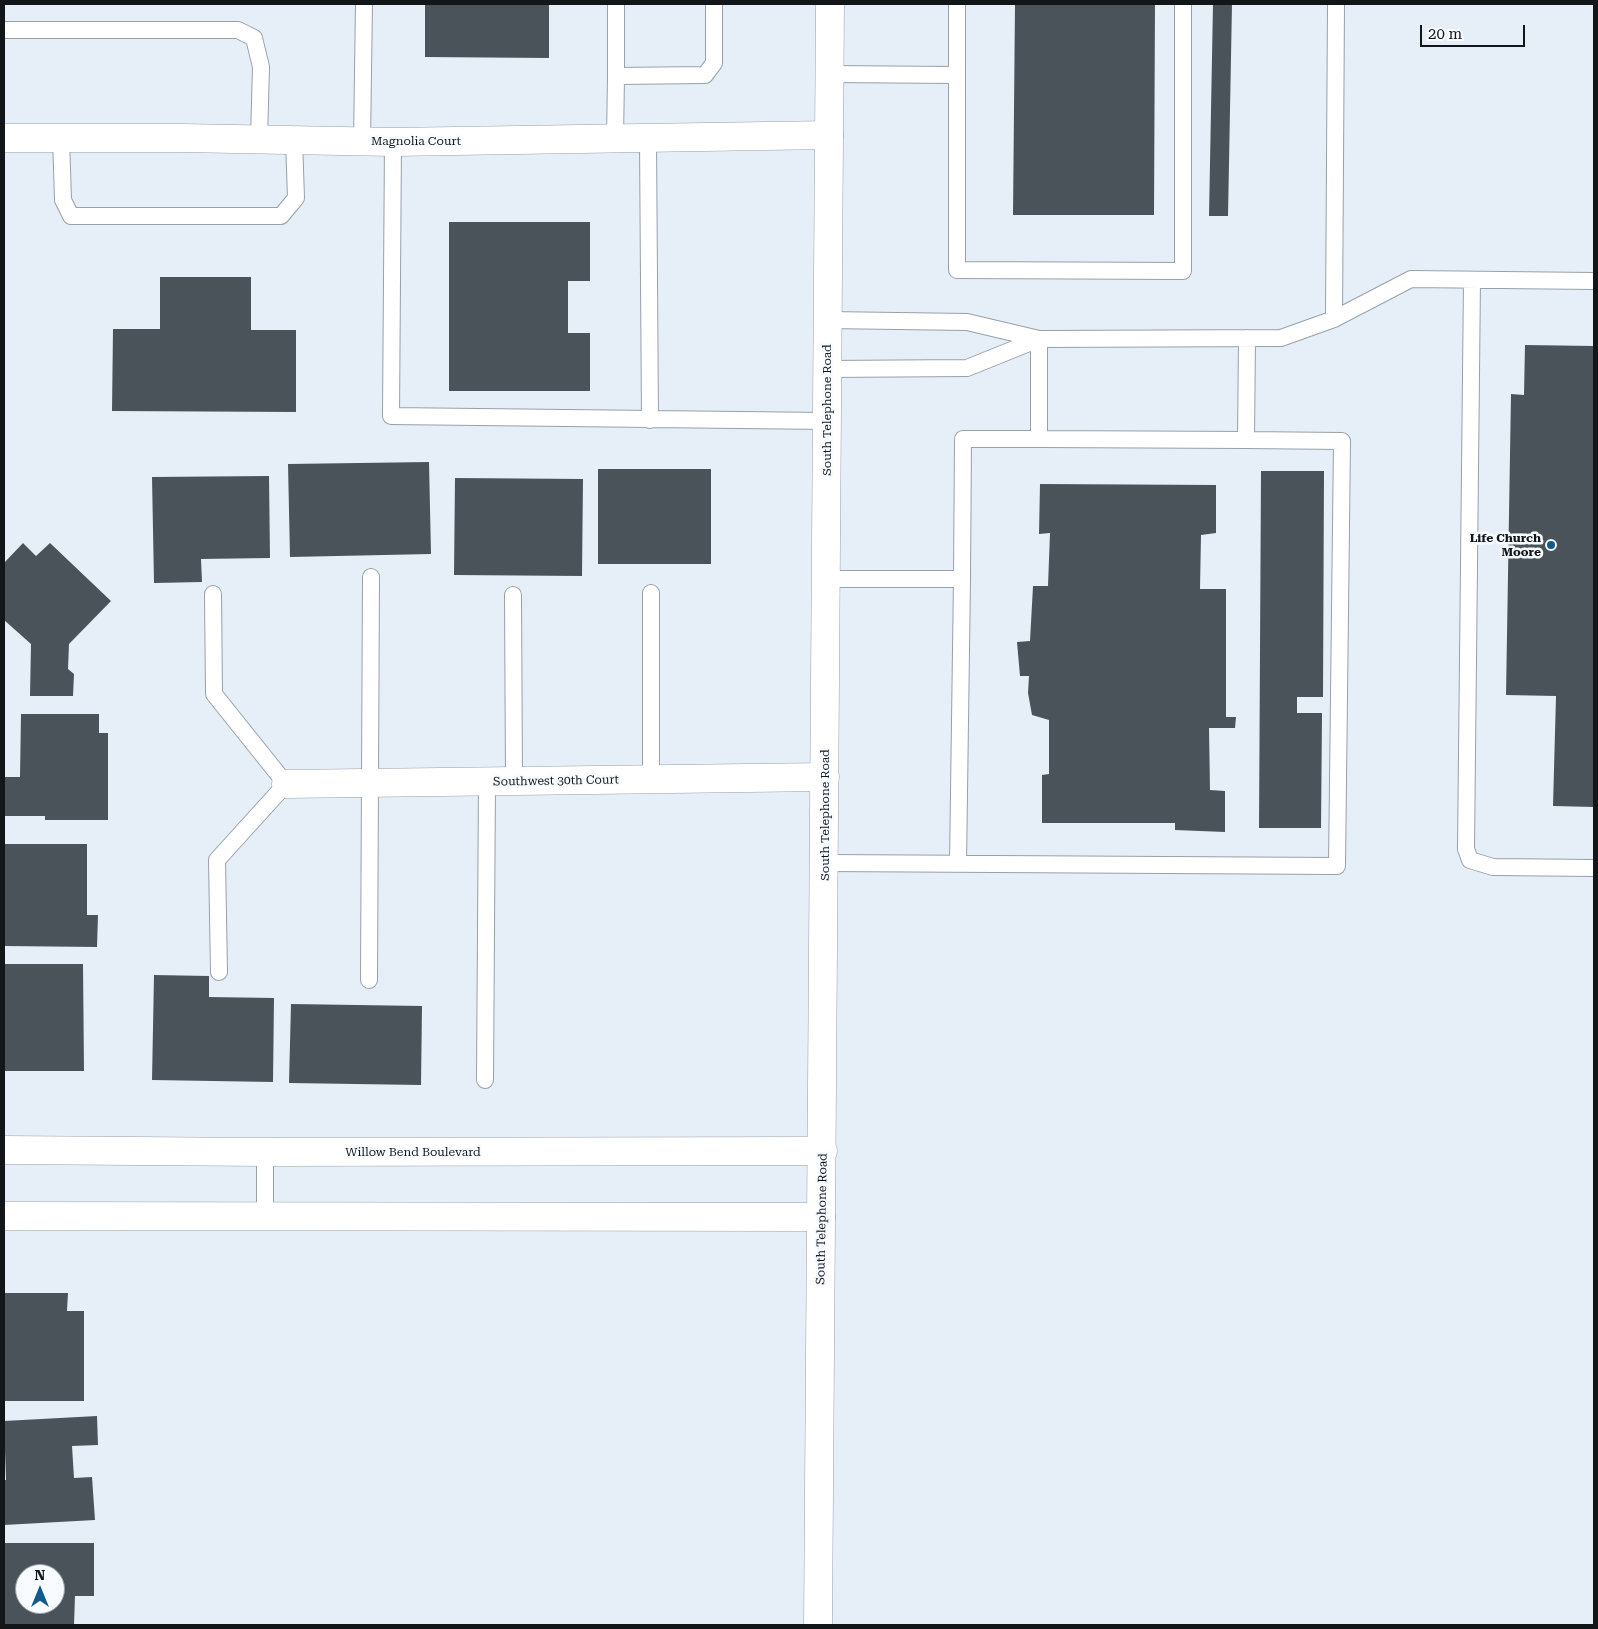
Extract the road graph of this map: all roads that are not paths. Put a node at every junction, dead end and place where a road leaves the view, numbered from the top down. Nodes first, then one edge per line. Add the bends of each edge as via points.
1 (364, 4) edge
2 (616, 4) edge
3 (714, 4) edge
4 (830, 4) edge
5 (957, 4) edge
6 (1183, 4) edge
7 (1336, 4) edge
8 (4, 30) edge
9 (830, 74) junction
10 (956, 74) junction
11 (616, 76) junction
12 (829, 135) junction
13 (4, 138) edge
14 (61, 138) junction
15 (259, 139) junction
16 (615, 139) junction
17 (648, 139) junction
18 (294, 140) junction
19 (362, 141) junction
20 (393, 142) junction
21 (1472, 280) junction
22 (1594, 281) edge
23 (1334, 319) junction
24 (828, 320) junction
25 (1247, 338) junction
26 (1039, 339) junction
27 (828, 369) junction
28 (650, 420) junction
29 (827, 421) junction
30 (1039, 439) junction
31 (1246, 440) junction
32 (371, 576) dead end
33 (827, 579) junction
34 (962, 579) junction
35 (651, 593) dead end
36 (213, 594) dead end
37 (513, 595) dead end
38 (825, 777) junction
39 (651, 780) junction
40 (488, 781) junction
41 (514, 781) junction
42 (370, 782) junction
43 (286, 784) junction
44 (825, 862) junction
45 (958, 864) junction
46 (1594, 868) edge
47 (219, 972) dead end
48 (369, 980) dead end
49 (485, 1080) dead end
50 (4, 1150) edge
51 (823, 1151) junction
52 (264, 1152) junction
53 (4, 1216) edge
54 (265, 1216) junction
55 (822, 1217) junction
56 (818, 1625) edge

1 - 19 lane
2 - 11 lane
3 - 11 lane via 714,63 705,74
4 - 9 street, South Telephone Road
5 - 10 lane
6 - 10 lane via 1183,271 957,270
7 - 23 lane
8 - 15 lane via 238,30 254,38 261,67
9 - 10 lane
9 - 12 street, South Telephone Road
11 - 16 lane
12 - 17 street, Magnolia Court
12 - 24 street, South Telephone Road
13 - 14 street, Magnolia Court
14 - 15 street, Magnolia Court
14 - 18 lane via 63,200 71,216 281,216 296,198
15 - 18 street, Magnolia Court
16 - 17 street, Magnolia Court
16 - 20 street, Magnolia Court
17 - 28 lane
18 - 19 street, Magnolia Court
19 - 20 street, Magnolia Court
20 - 28 lane via 391,416
21 - 22 lane
21 - 23 lane via 1411,279
21 - 46 lane via 1466,848 1470,860 1493,867
23 - 25 lane via 1281,338
24 - 26 lane via 967,322
24 - 27 street, South Telephone Road
25 - 26 lane
25 - 31 lane
26 - 27 lane via 967,368
26 - 30 lane
27 - 29 street, South Telephone Road
28 - 29 lane
29 - 33 street, South Telephone Road
30 - 31 lane
30 - 34 lane via 963,439
31 - 45 lane via 1342,440 1337,866
32 - 42 lane
33 - 34 lane
33 - 38 street, South Telephone Road
34 - 45 lane
35 - 39 lane
36 - 43 lane via 214,694
37 - 41 lane
38 - 39 street, Southwest 30th Court
38 - 44 street, South Telephone Road
39 - 41 street, Southwest 30th Court
40 - 41 street, Southwest 30th Court
40 - 42 street, Southwest 30th Court
40 - 49 lane
42 - 43 street, Southwest 30th Court
42 - 48 lane
43 - 47 lane via 217,860
44 - 45 lane
44 - 51 street, South Telephone Road
50 - 52 street, Willow Bend Boulevard
51 - 52 street, Willow Bend Boulevard
51 - 55 street, South Telephone Road
52 - 54 lane
53 - 54 street
54 - 55 street
55 - 56 street, South Telephone Road

